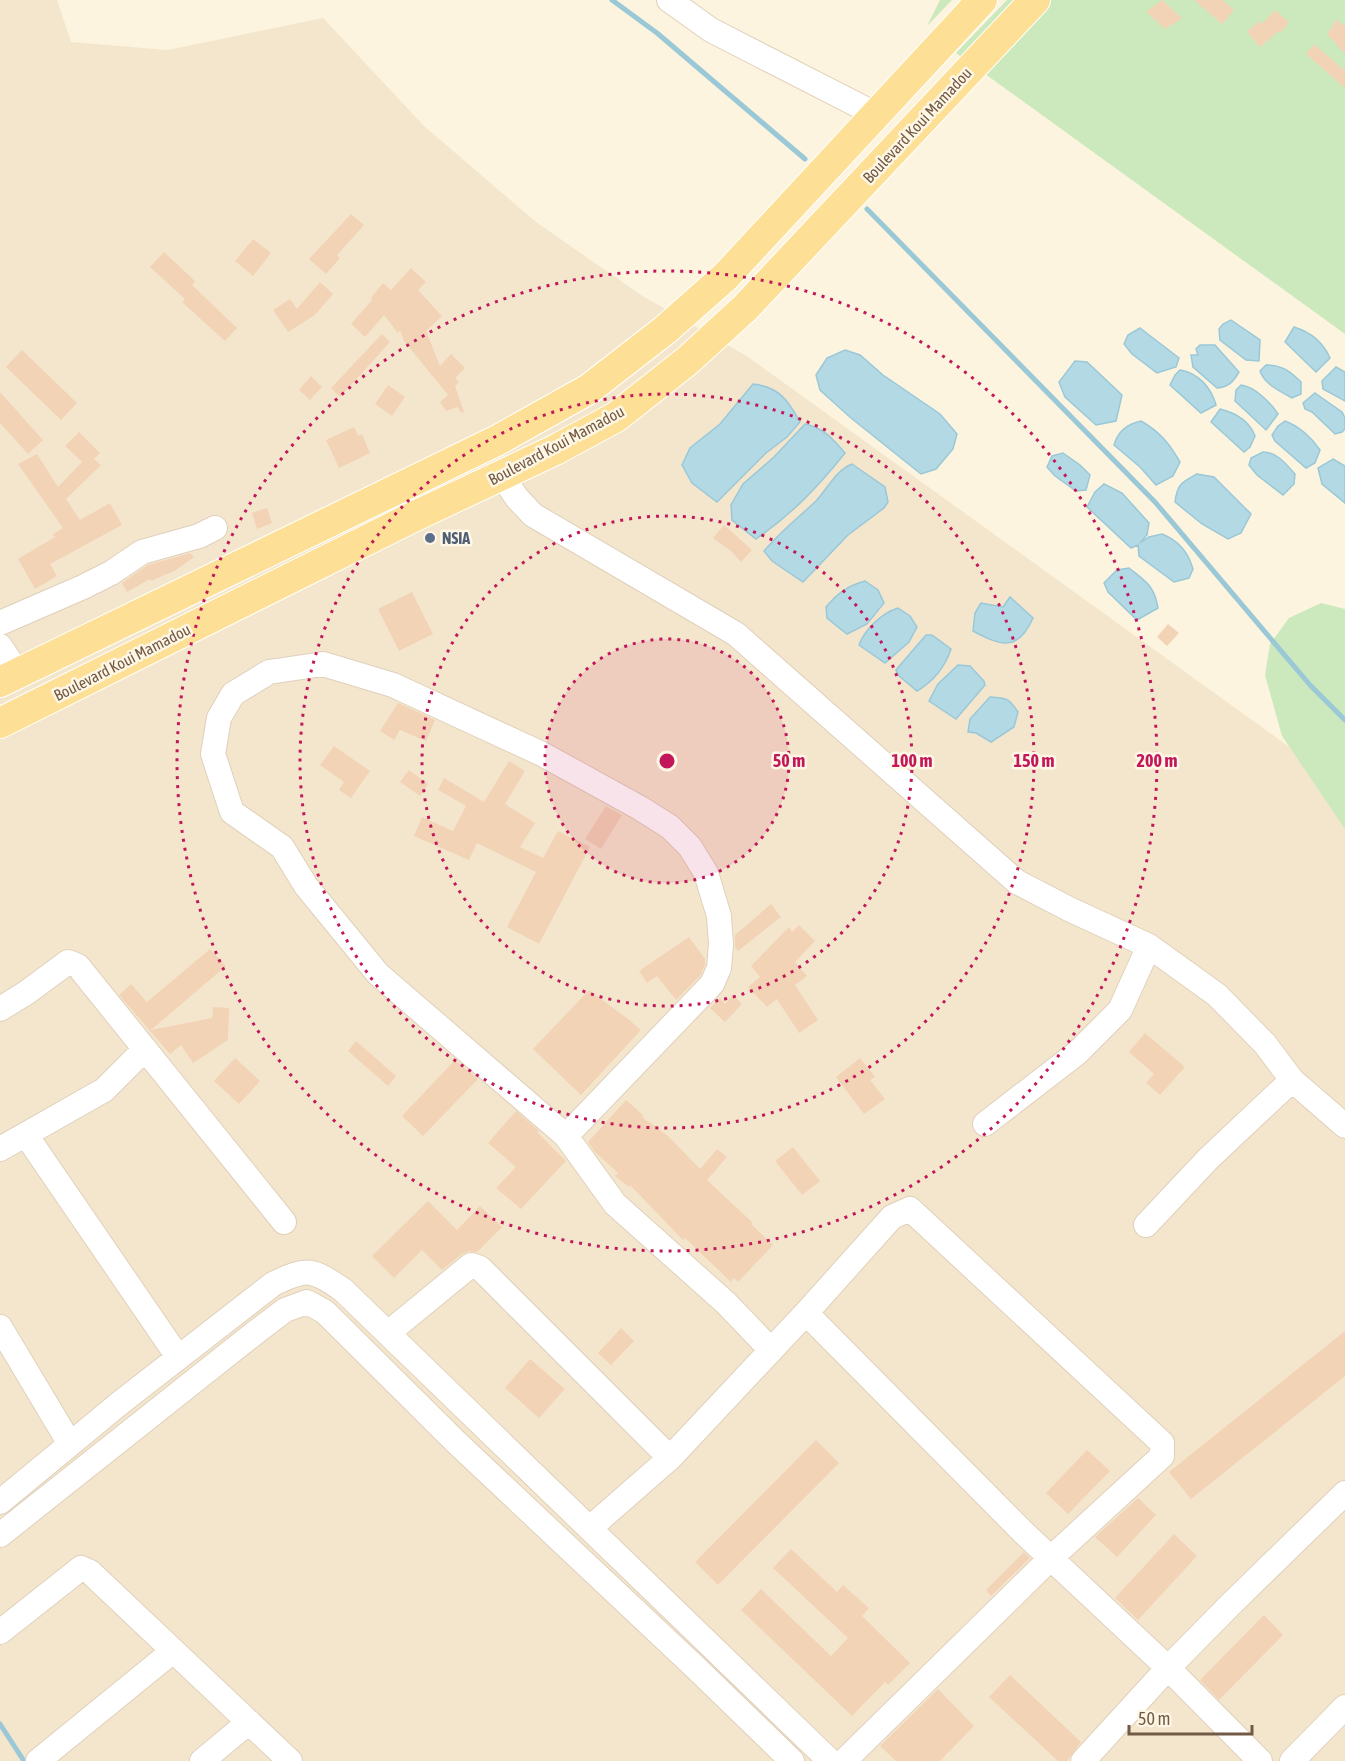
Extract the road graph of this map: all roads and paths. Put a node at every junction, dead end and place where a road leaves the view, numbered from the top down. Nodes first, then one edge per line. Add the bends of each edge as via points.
1 (669, 0) edge
2 (982, 0) edge
3 (1019, 5) edge
4 (876, 114) junction
5 (502, 476) junction
6 (215, 528) dead end
7 (0, 623) edge
8 (0, 646) edge
9 (9, 677) edge
10 (0, 723) edge
11 (1149, 946) junction
12 (0, 1009) edge
13 (145, 1049) junction
14 (1292, 1080) junction
15 (985, 1124) dead end
16 (1345, 1126) edge
17 (26, 1135) junction
18 (566, 1136) junction
19 (0, 1149) edge
20 (284, 1222) dead end
21 (1146, 1224) dead end
22 (318, 1273) junction
23 (307, 1302) junction
24 (806, 1313) junction
25 (0, 1327) edge
26 (388, 1333) junction
27 (770, 1349) junction
28 (178, 1357) junction
29 (70, 1444) junction
30 (670, 1458) junction
31 (1345, 1493) edge
32 (0, 1502) edge
33 (590, 1528) junction
34 (0, 1535) edge
35 (1051, 1558) junction
36 (0, 1632) edge
37 (174, 1651) junction
38 (1168, 1668) junction
39 (1345, 1707) edge
40 (249, 1722) junction
41 (38, 1761) edge
42 (202, 1761) edge
43 (290, 1761) edge
44 (792, 1761) edge
45 (830, 1761) edge
46 (844, 1761) edge
47 (1083, 1761) edge
48 (1260, 1761) edge
49 (1292, 1761) edge

1 - 4 street via 711,30
2 - 4 main road, Boulevard Koui Mamadou
3 - 5 main road, Boulevard Koui Mamadou via 745,308 687,361 616,417
4 - 9 main road, Boulevard Koui Mamadou via 726,276 589,389 498,440
5 - 10 main road, Boulevard Koui Mamadou
5 - 11 street via 533,515 736,634 1017,882
6 - 7 street via 142,552 111,573
8 - 9 street
11 - 14 street via 1217,995 1265,1044
11 - 15 street via 1120,1010 1077,1053
12 - 13 street via 68,962 78,966
13 - 17 street via 104,1090
13 - 20 street
14 - 16 street
14 - 21 street
17 - 19 street
17 - 28 street
18 - 18 street via 378,974 306,886 282,847 232,812 213,754 219,718 233,694 269,672 323,664 393,685 542,754 640,808 670,827 690,847 706,873 719,916 719,968 712,984
18 - 27 street via 615,1204 726,1303
22 - 23 street
22 - 26 street via 343,1290
22 - 28 street via 297,1273 273,1284
23 - 34 street via 285,1310 256,1332
23 - 44 street via 325,1312
24 - 27 street
24 - 35 street
24 - 35 street via 892,1217 910,1209 1162,1443 1162,1456
25 - 29 street
26 - 30 street via 471,1265 480,1268
26 - 33 street
27 - 30 street
28 - 29 street
29 - 32 street
30 - 33 street
31 - 38 street
33 - 45 street
35 - 38 street
35 - 46 street
36 - 37 street via 81,1568 90,1572
37 - 40 street
37 - 41 street
38 - 47 street
38 - 48 street
39 - 49 street
40 - 42 street
40 - 43 street

